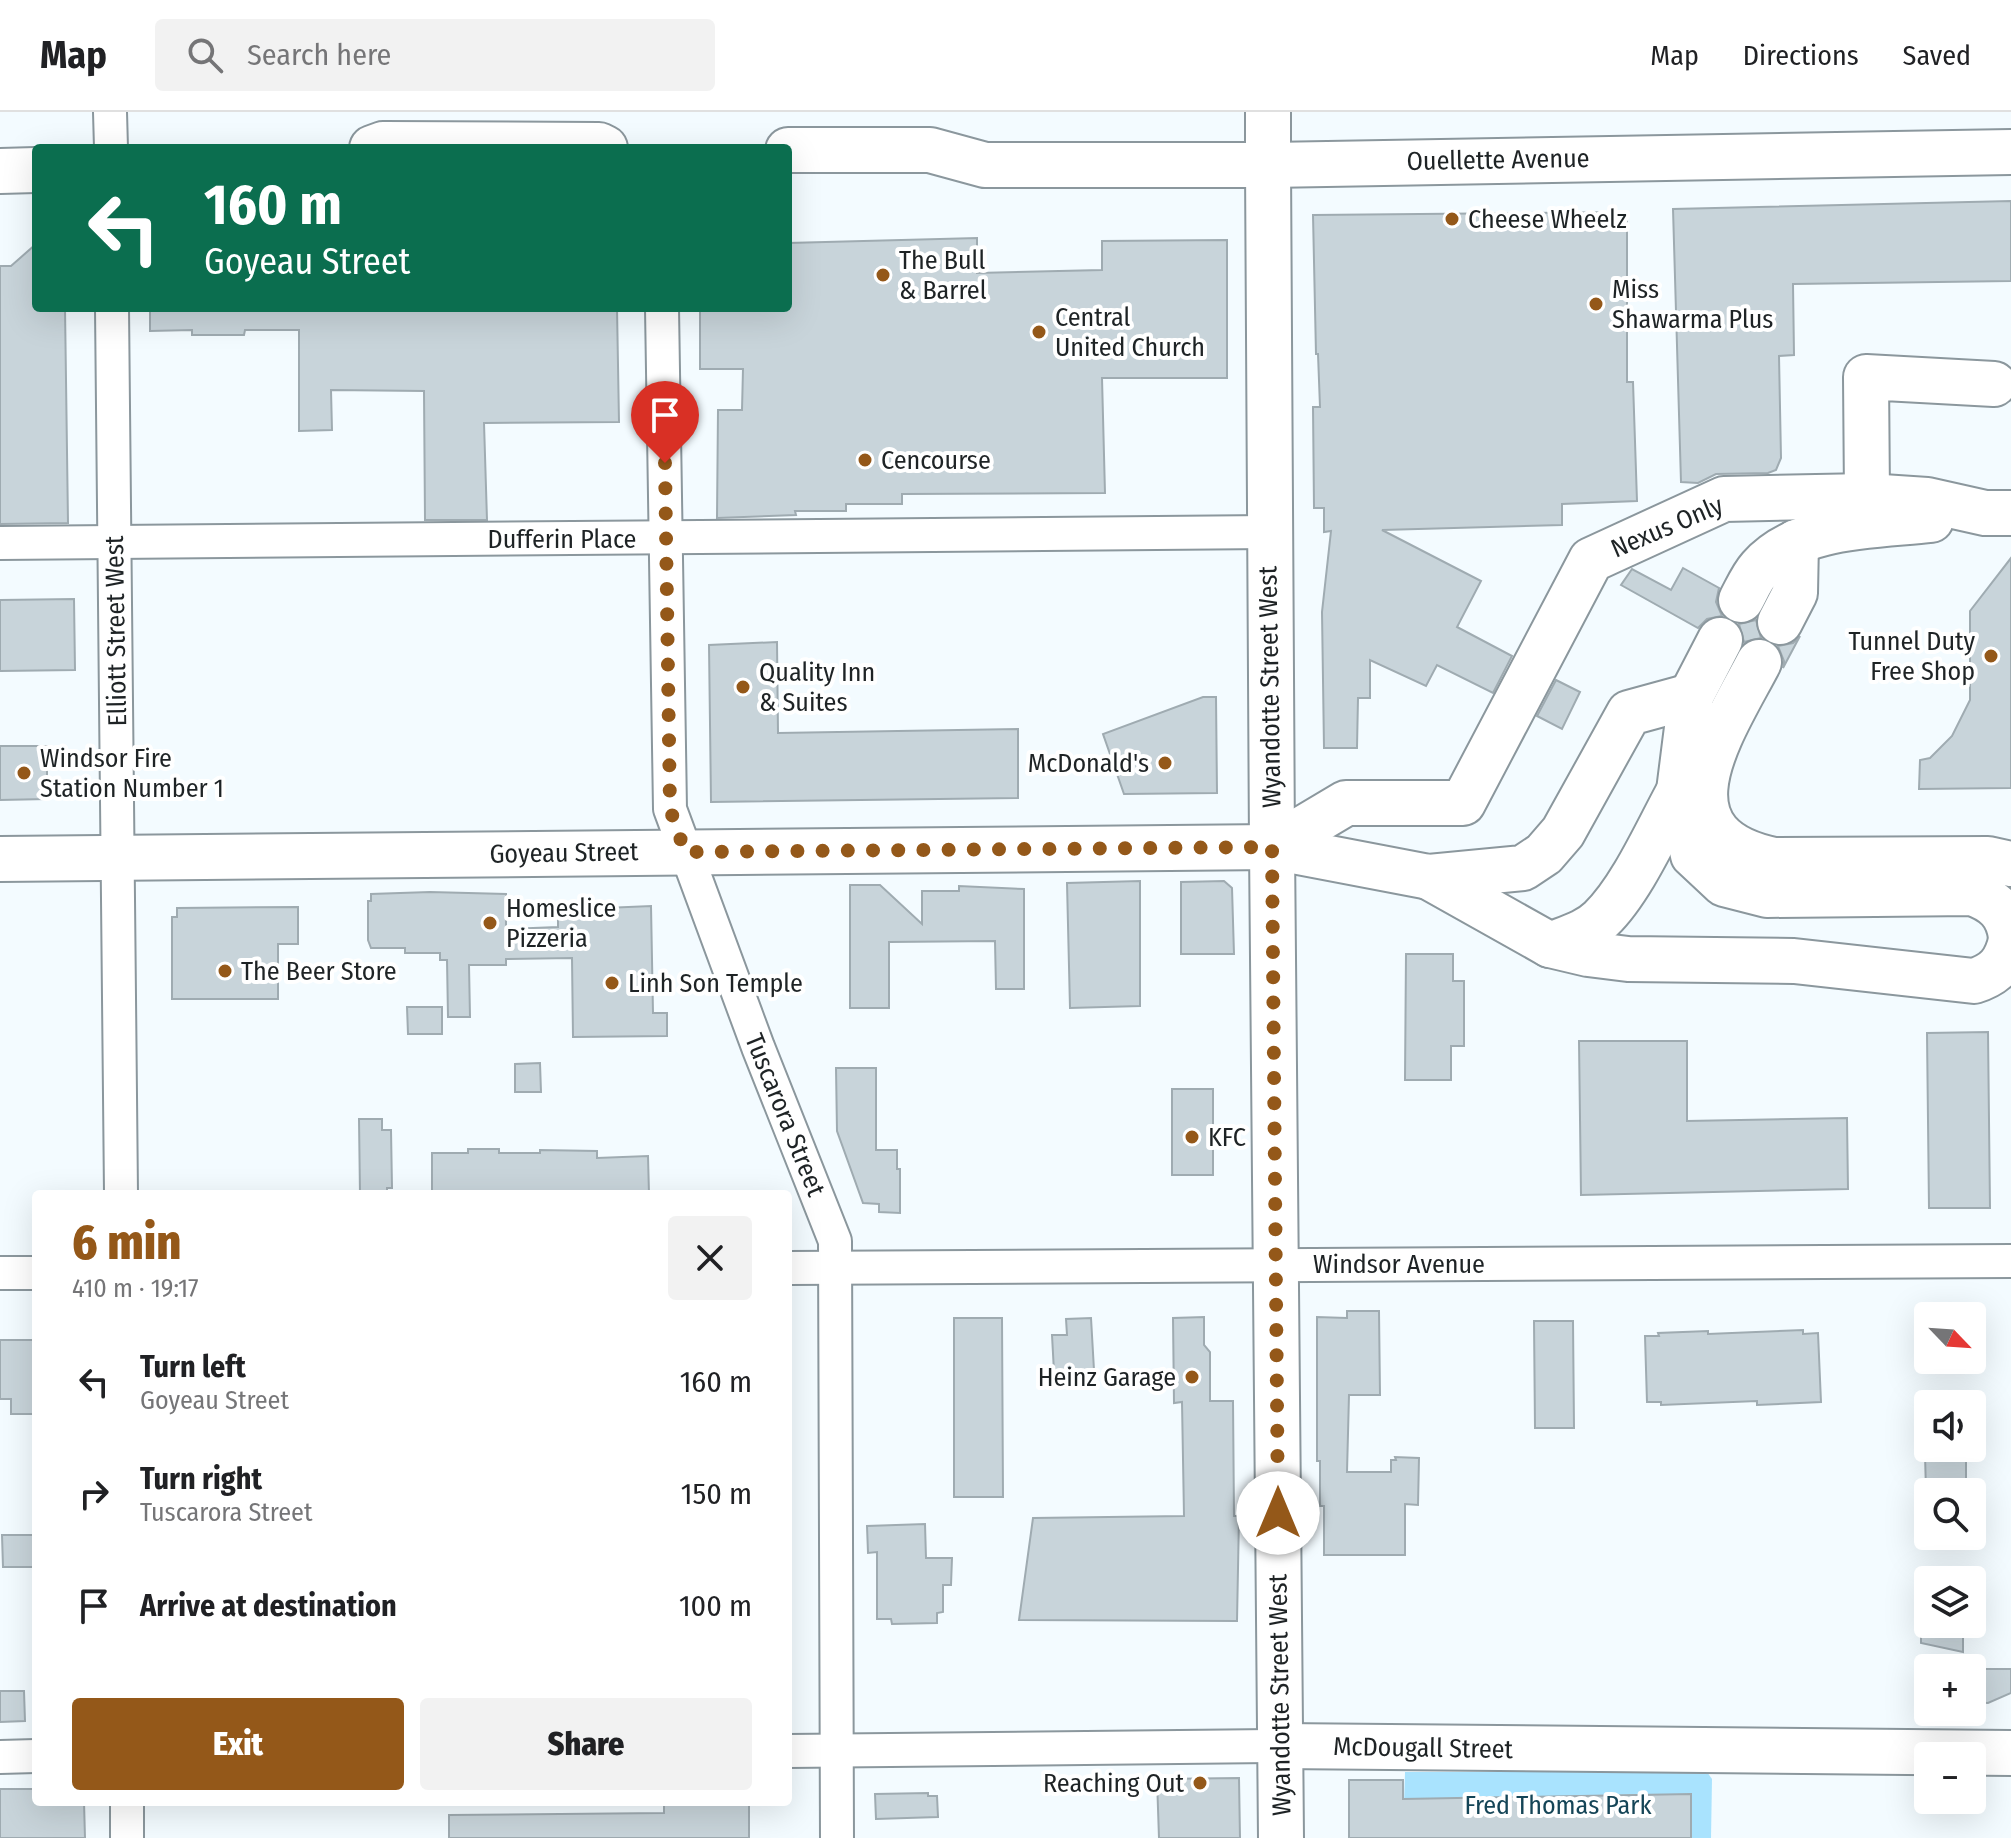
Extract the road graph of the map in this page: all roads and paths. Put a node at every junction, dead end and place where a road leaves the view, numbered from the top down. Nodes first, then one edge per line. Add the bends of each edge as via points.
1 (110, 112) edge
2 (1268, 112) edge
3 (111, 144) edge
4 (792, 150) edge
5 (2011, 152) edge
6 (985, 165) junction
7 (1268, 165) junction
8 (32, 170) edge
9 (0, 171) edge
10 (792, 180) edge
11 (112, 312) edge
12 (662, 312) edge
13 (1994, 384) dead end
14 (1867, 496) junction
15 (1998, 513) edge
16 (1269, 532) junction
17 (667, 538) junction
18 (1796, 542) junction
19 (0, 543) edge
20 (115, 543) junction
21 (1741, 600) dead end
22 (1780, 622) dead end
23 (1720, 640) dead end
24 (1759, 662) dead end
25 (1691, 696) junction
26 (1679, 791) junction
27 (1272, 847) junction
28 (685, 852) junction
29 (118, 858) junction
30 (0, 859) edge
31 (2011, 864) edge
32 (1429, 877) junction
33 (2011, 939) edge
34 (1550, 945) junction
35 (121, 1190) edge
36 (2011, 1261) edge
37 (1276, 1265) junction
38 (835, 1267) junction
39 (792, 1268) edge
40 (0, 1273) edge
41 (32, 1273) edge
42 (1280, 1746) junction
43 (837, 1750) junction
44 (792, 1751) edge
45 (2011, 1753) edge
46 (32, 1756) edge
47 (0, 1757) edge
48 (127, 1806) edge
49 (127, 1838) edge
50 (837, 1838) edge
51 (1281, 1838) edge

1 - 3 street
2 - 7 main road, Wyandotte Street West
4 - 6 main road, Ouellette Avenue via 930,150
5 - 7 main road, Ouellette Avenue
6 - 7 main road, Ouellette Avenue
6 - 10 main road, Ouellette Avenue via 928,181
7 - 16 main road, Wyandotte Street West
8 - 9 main road
11 - 20 street, Elliott Street West
12 - 17 street, Tuscarora Street
13 - 14 main road via 1866,377
14 - 15 main road, Nexus Only
14 - 27 main road, Nexus Only via 1724,499 1591,560 1463,803 1346,803
15 - 18 main road via 1824,533
16 - 17 street, Dufferin Place
16 - 27 main road, Wyandotte Street West
17 - 20 street, Dufferin Place
17 - 28 street, Tuscarora Street via 670,809
18 - 21 main road via 1760,568
18 - 22 main road via 1795,593
19 - 20 street, Dufferin Place
20 - 29 street, Elliott Street West
23 - 25 main road
24 - 31 main road via 1711,755 1704,800 1714,832 1749,855 1774,860 1988,859
25 - 26 main road
25 - 32 main road via 1629,713 1563,832 1534,861 1523,868
26 - 33 main road via 1693,855 1724,884 1767,895 1972,893 2001,911
26 - 34 main road via 1600,921
27 - 28 main road, Goyeau Street
27 - 32 main road, Goyeau Street
27 - 37 main road, Wyandotte Street West
28 - 29 main road, Goyeau Street
28 - 38 street, Tuscarora Street via 835,1241
29 - 30 main road, Goyeau Street
29 - 35 street, Elliott Street West
32 - 34 main road
33 - 34 main road via 2002,964 1990,976 1974,981 1794,961 1611,958
36 - 37 street, Windsor Avenue
37 - 38 street, Windsor Avenue
37 - 42 main road, Wyandotte Street West
38 - 39 street, Windsor Avenue
38 - 43 street, Tuscarora Street
40 - 41 street
42 - 43 street, McDougall Street
42 - 45 main road, McDougall Street
42 - 51 main road, Wyandotte Street West
43 - 44 street, McDougall Street
43 - 50 street, Tuscarora Street
46 - 47 street
48 - 49 street

